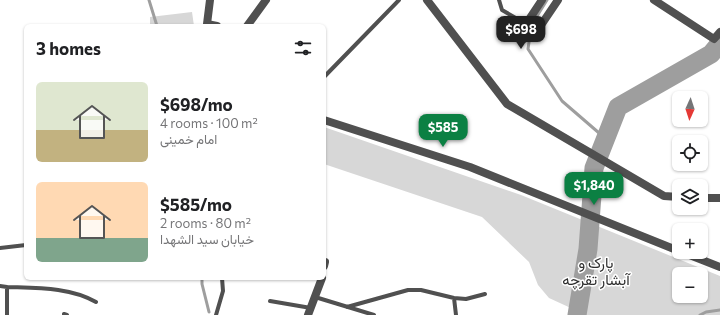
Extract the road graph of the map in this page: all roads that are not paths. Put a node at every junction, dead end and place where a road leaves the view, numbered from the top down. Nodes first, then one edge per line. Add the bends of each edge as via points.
1 (210, 0) edge
2 (266, 0) edge
3 (427, 0) edge
4 (499, 0) edge
5 (542, 0) edge
6 (558, 0) edge
7 (654, 0) edge
8 (396, 1) edge
9 (207, 24) edge
10 (248, 24) edge
11 (526, 24) junction
12 (720, 32) edge
13 (326, 75) edge
14 (326, 121) edge
15 (672, 197) edge
16 (708, 198) edge
17 (720, 198) edge
18 (24, 245) edge
19 (0, 248) edge
20 (672, 248) edge
21 (700, 259) edge
22 (720, 267) edge
23 (222, 280) edge
24 (321, 280) edge
25 (0, 286) edge
26 (7, 287) junction
27 (485, 294) dead end
28 (315, 297) junction
29 (454, 298) junction
30 (270, 301) dead end
31 (96, 302) dead end
32 (347, 307) junction
33 (309, 311) edge
34 (7, 315) edge
35 (216, 315) edge
36 (374, 315) edge
37 (456, 315) edge

1 - 9 street
2 - 10 street
3 - 15 street via 507,104 613,168 664,196
4 - 11 lane via 502,10
5 - 11 street
6 - 11 street via 535,34 521,40
7 - 12 street via 714,39
8 - 13 lane
14 - 20 street via 470,167
16 - 17 street
18 - 19 lane
21 - 22 street
23 - 35 lane via 223,291
24 - 28 street
25 - 26 lane
26 - 31 lane via 68,292 86,296
26 - 34 lane
27 - 29 lane via 466,299
28 - 32 lane
28 - 33 street
29 - 32 lane via 421,290 408,290
29 - 37 lane
30 - 33 lane
32 - 36 lane

